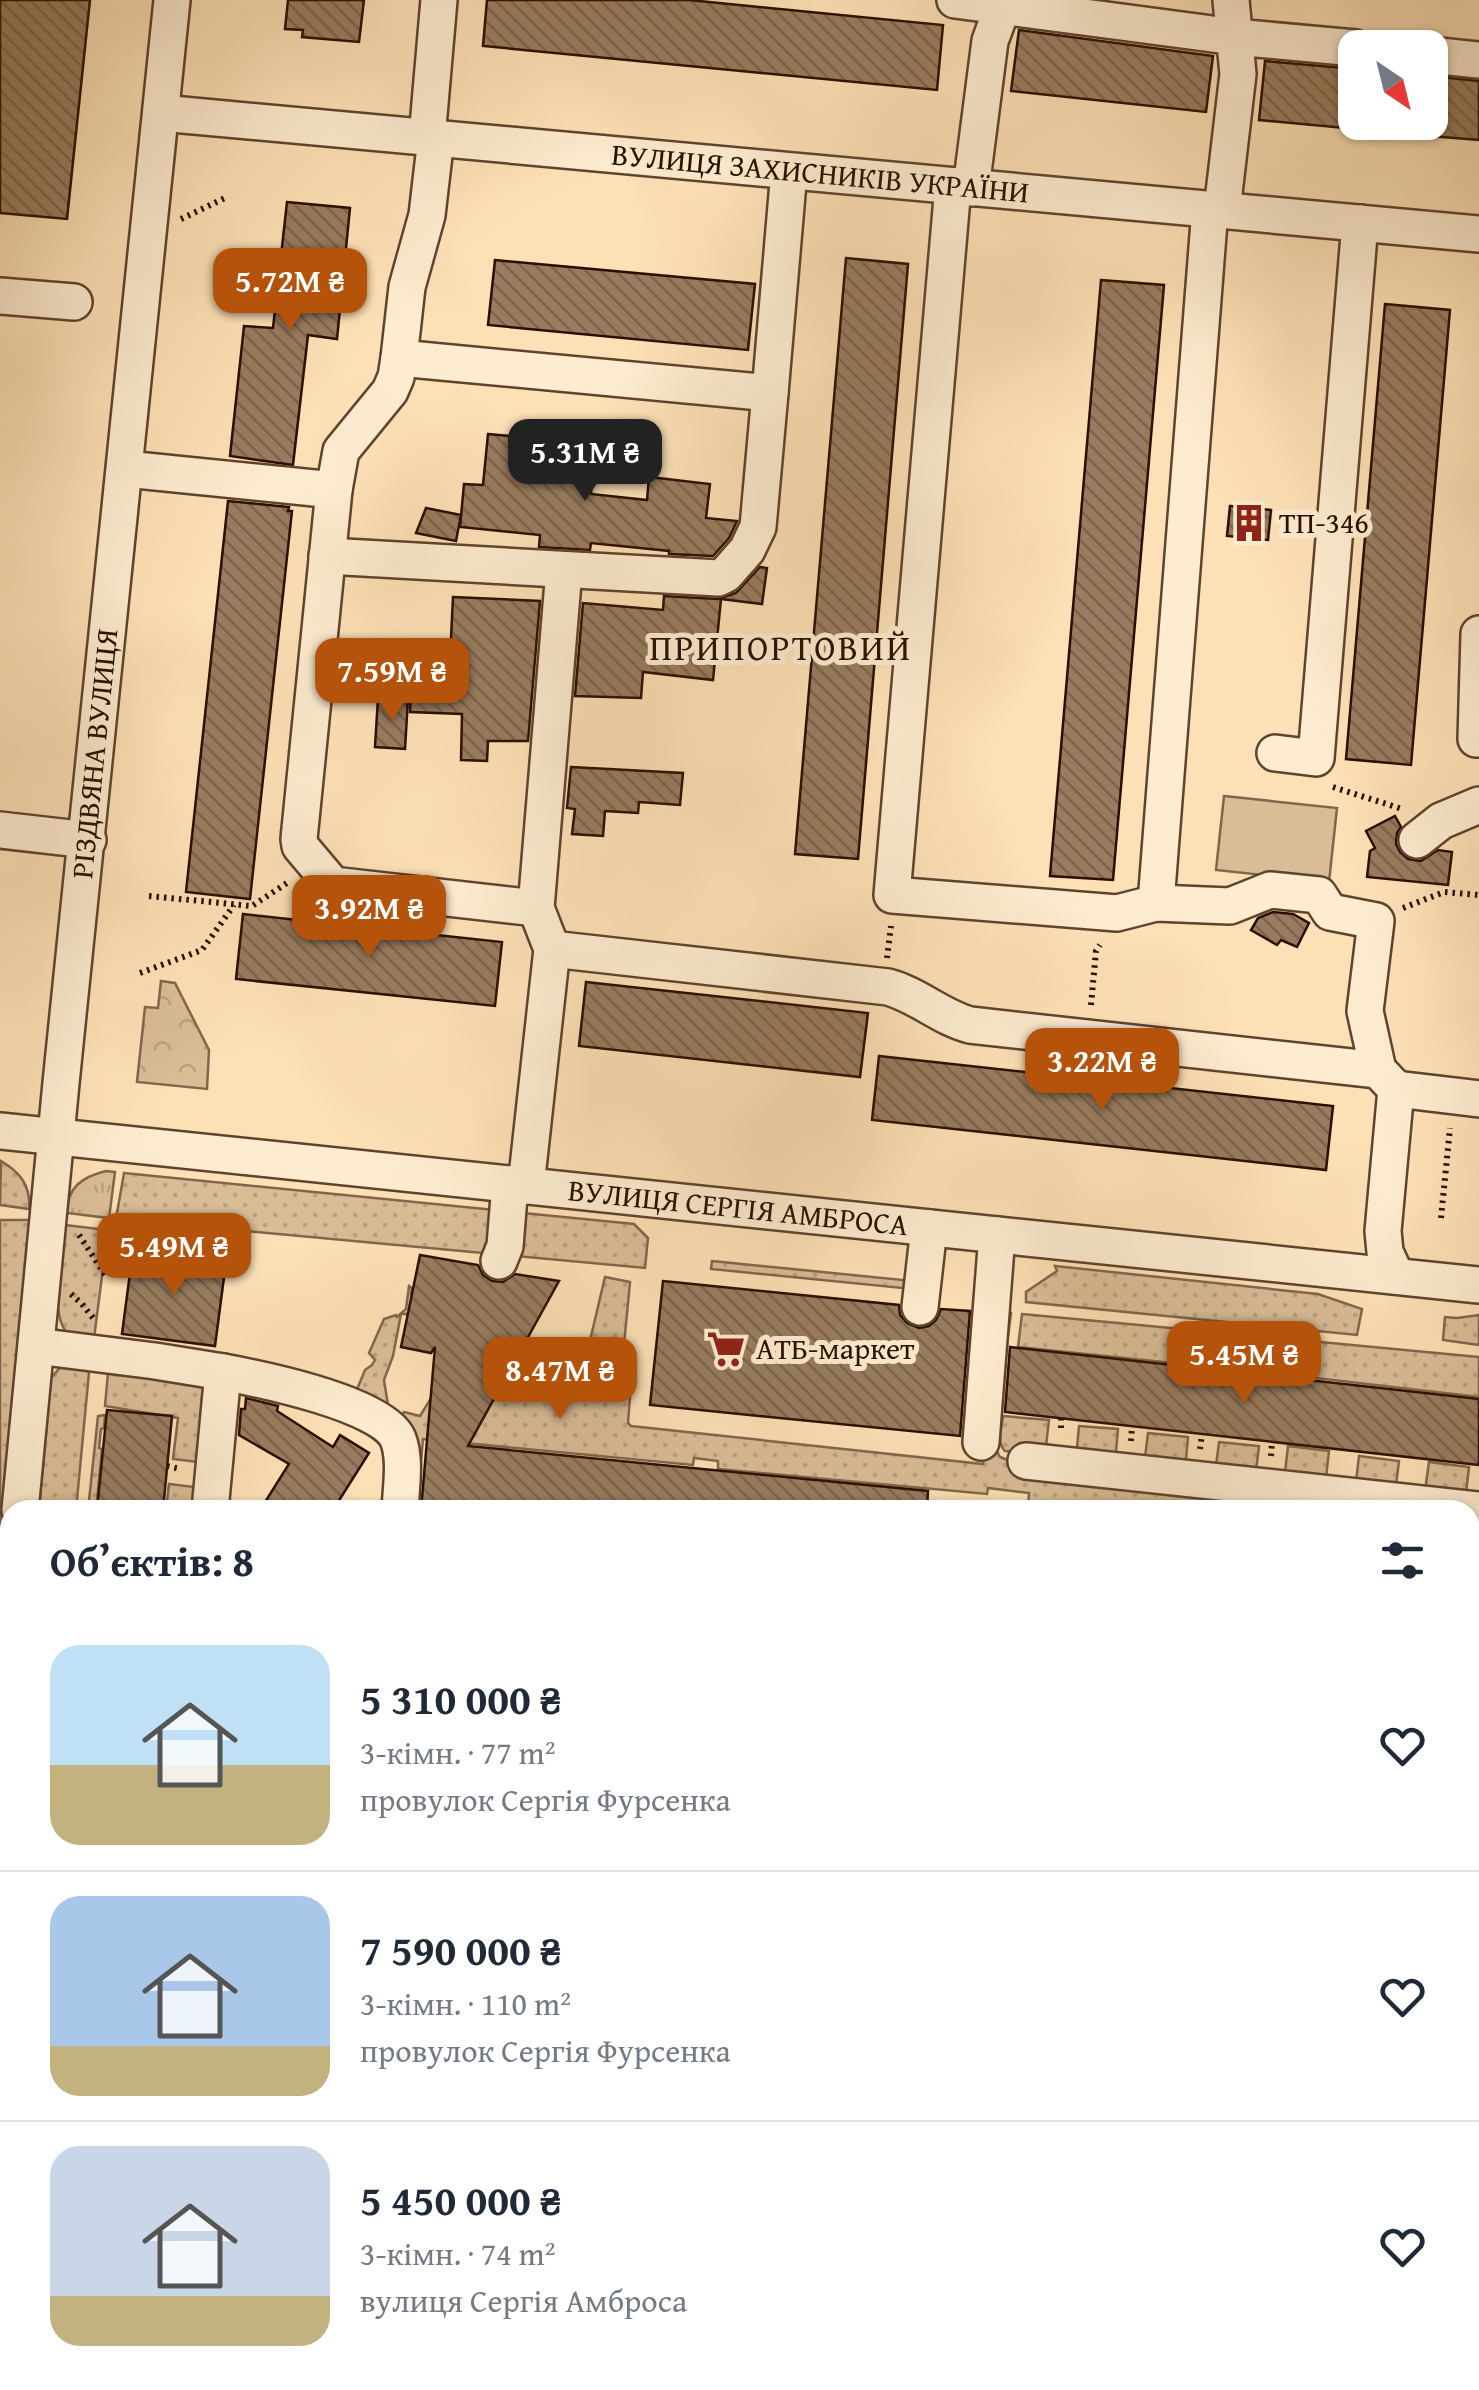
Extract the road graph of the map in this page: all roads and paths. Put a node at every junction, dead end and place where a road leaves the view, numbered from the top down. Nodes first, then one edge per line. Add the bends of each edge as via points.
1 (172, 0) edge
2 (439, 0) edge
3 (955, 0) edge
4 (1231, 0) edge
5 (1004, 2) edge
6 (1235, 37) junction
7 (1338, 46) edge
8 (1448, 57) edge
9 (1479, 60) edge
10 (161, 113) junction
11 (431, 138) junction
12 (789, 171) junction
13 (962, 187) junction
14 (225, 198) dead end
15 (1216, 210) junction
16 (1360, 223) junction
17 (168, 224) dead end
18 (1479, 234) edge
19 (0, 296) edge
20 (74, 302) dead end
21 (399, 358) junction
22 (770, 393) junction
23 (126, 469) junction
24 (334, 490) junction
25 (328, 556) junction
26 (564, 570) junction
27 (1479, 634) edge
28 (1476, 738) dead end
29 (1276, 753) dead end
30 (1316, 758) junction
31 (1479, 805) edge
32 (0, 830) edge
33 (1429, 831) joint
34 (88, 840) junction
35 (314, 864) junction
36 (892, 895) junction
37 (1479, 895) edge
38 (149, 896) dead end
39 (235, 904) junction
40 (1140, 907) junction
41 (536, 908) junction
42 (1376, 922) junction
43 (552, 950) junction
44 (140, 973) dead end
45 (883, 986) junction
46 (1088, 1038) junction
47 (1387, 1079) junction
48 (1467, 1098) edge
49 (0, 1131) edge
50 (56, 1137) junction
51 (518, 1185) junction
52 (1441, 1218) dead end
53 (70, 1220) dead end
54 (929, 1228) junction
55 (998, 1235) junction
56 (500, 1261) dead end
57 (106, 1276) dead end
58 (1396, 1276) junction
59 (1479, 1285) edge
60 (920, 1307) dead end
61 (36, 1346) junction
62 (224, 1372) junction
63 (1060, 1418) dead end
64 (1132, 1426) dead end
65 (1061, 1432) dead end
66 (1202, 1434) dead end
67 (1131, 1440) dead end
68 (981, 1442) dead end
69 (1200, 1448) dead end
70 (1026, 1461) dead end
71 (168, 1466) dead end
72 (180, 1469) dead end
73 (21, 1500) edge
74 (211, 1500) edge
75 (400, 1500) edge
76 (1320, 1500) edge

1 - 10 street, РІЗДВЯНА ВУЛИЦЯ
2 - 11 street
3 - 5 street
4 - 6 street
5 - 6 street
5 - 13 street via 990,41
6 - 7 street
6 - 15 street via 1238,74
8 - 9 street
10 - 11 street, ВУЛИЦЯ ЗАХИСНИКІВ УКРАЇНИ
10 - 23 street, РІЗДВЯНА ВУЛИЦЯ
11 - 12 street, ВУЛИЦЯ ЗАХИСНИКІВ УКРАЇНИ
11 - 21 street via 427,215 407,287
12 - 13 street, ВУЛИЦЯ ЗАХИСНИКІВ УКРАЇНИ
12 - 22 street
13 - 15 street, ВУЛИЦЯ ЗАХИСНИКІВ УКРАЇНИ
13 - 36 street
14 - 17 path
15 - 16 street, ВУЛИЦЯ ЗАХИСНИКІВ УКРАЇНИ
15 - 40 street
16 - 18 street, ВУЛИЦЯ ЗАХИСНИКІВ УКРАЇНИ
16 - 30 street
19 - 20 street
21 - 22 street
21 - 24 street via 390,391 341,450
22 - 26 street via 760,521 747,550 722,576
23 - 24 street
23 - 34 street, РІЗДВЯНА ВУЛИЦЯ
24 - 25 street
25 - 26 street
25 - 35 street via 298,842
26 - 41 street
27 - 28 street
29 - 30 street
30 - 33 path via 1323,766 1320,783
31 - 33 street
32 - 34 street
34 - 50 street, РІЗДВЯНА ВУЛИЦЯ
35 - 39 path via 252,906
35 - 41 street via 332,885
36 - 40 street via 1117,913
36 - 45 path
37 - 42 path via 1444,892
38 - 39 path
39 - 44 path via 202,950
40 - 42 street via 1230,906 1270,890 1319,895 1330,912
40 - 46 path via 1096,951
41 - 43 street
42 - 47 street via 1366,1011
43 - 45 street
43 - 51 street
45 - 46 street via 970,1026
46 - 47 street
47 - 48 street
47 - 58 street via 1382,1231
48 - 52 path via 1452,1111
49 - 50 street, ВУЛИЦЯ СЕРГІЯ АМБРОСА
50 - 51 street, ВУЛИЦЯ СЕРГІЯ АМБРОСА
50 - 61 street, РІЗДВЯНА ВУЛИЦЯ
51 - 54 street, ВУЛИЦЯ СЕРГІЯ АМБРОСА
51 - 56 street
53 - 57 path
54 - 55 street, ВУЛИЦЯ СЕРГІЯ АМБРОСА
54 - 60 street
55 - 58 street, ВУЛИЦЯ СЕРГІЯ АМБРОСА
55 - 68 street
58 - 59 street, ВУЛИЦЯ СЕРГІЯ АМБРОСА
61 - 62 street
61 - 73 street, РІЗДВЯНА ВУЛИЦЯ
62 - 74 street
62 - 75 street via 330,1399 386,1424 401,1450
63 - 65 path
64 - 67 path
66 - 69 path
70 - 76 street
71 - 72 path

